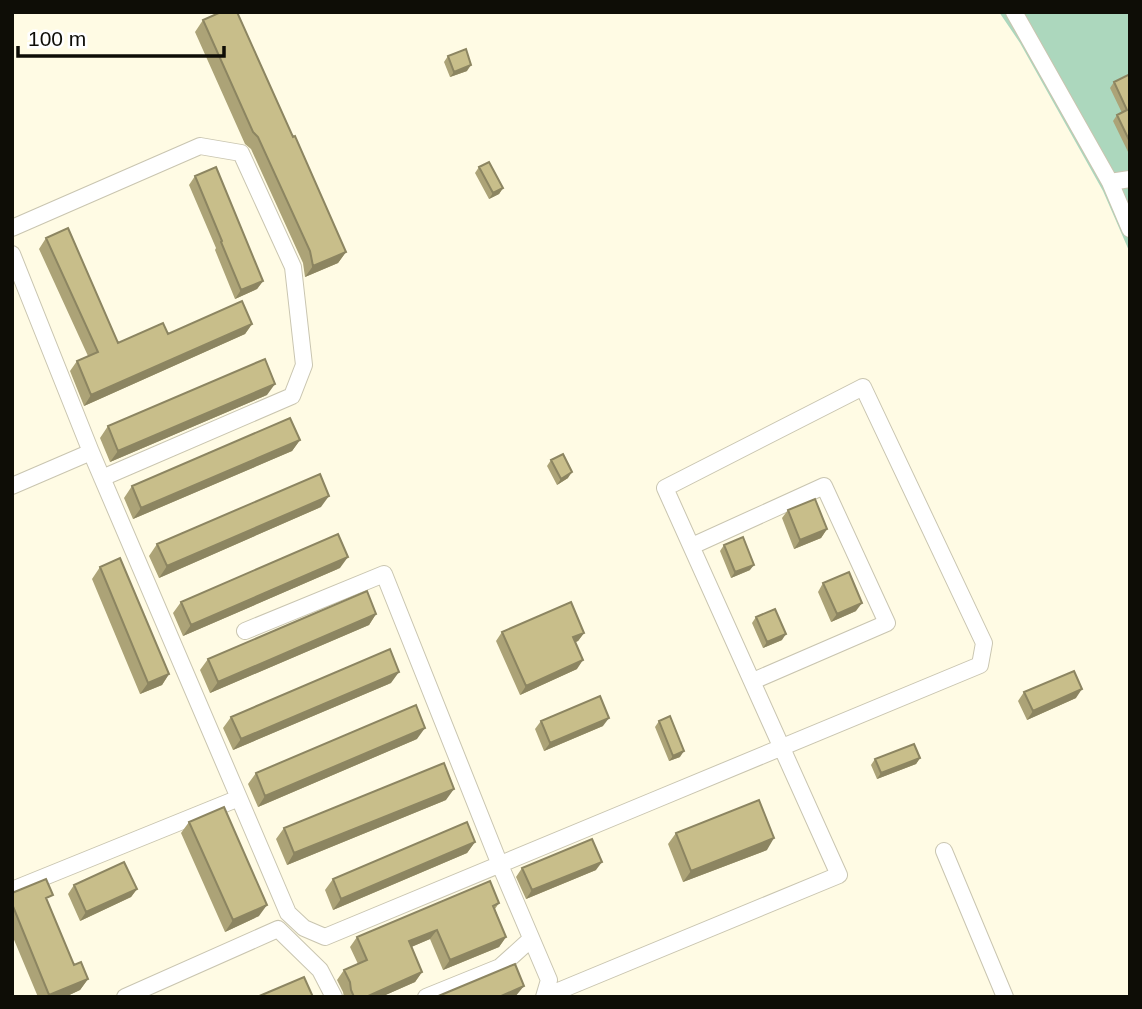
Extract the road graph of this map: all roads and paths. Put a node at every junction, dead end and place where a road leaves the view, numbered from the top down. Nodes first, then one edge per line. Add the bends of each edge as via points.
1 (1014, 12) edge
2 (1130, 179) edge
3 (1110, 182) junction
4 (12, 228) edge
5 (1130, 229) edge
6 (12, 254) edge
7 (91, 452) junction
8 (102, 478) junction
9 (12, 485) edge
10 (692, 546) junction
11 (246, 631) dead end
12 (753, 681) junction
13 (783, 747) junction
14 (239, 797) junction
15 (944, 851) dead end
16 (500, 865) junction
17 (12, 890) edge
18 (531, 939) junction
19 (125, 997) edge
20 (334, 997) edge
21 (426, 997) edge
22 (544, 997) edge
23 (1004, 997) edge

1 - 3 street
2 - 3 street
3 - 5 street
4 - 8 street via 200,146 241,153 293,267 304,365 292,396
6 - 7 street
7 - 8 street
7 - 9 street
8 - 14 street
10 - 12 street
10 - 12 street via 824,486 887,623
10 - 13 street via 665,488 863,387 985,643 980,666
11 - 16 street via 384,574
12 - 13 street
13 - 16 street
13 - 22 street via 839,875
14 - 16 street via 288,913 304,928 325,937
14 - 17 street
15 - 23 street
16 - 18 street
18 - 21 street via 500,967
18 - 22 street via 549,980
19 - 20 street via 278,929 320,970

